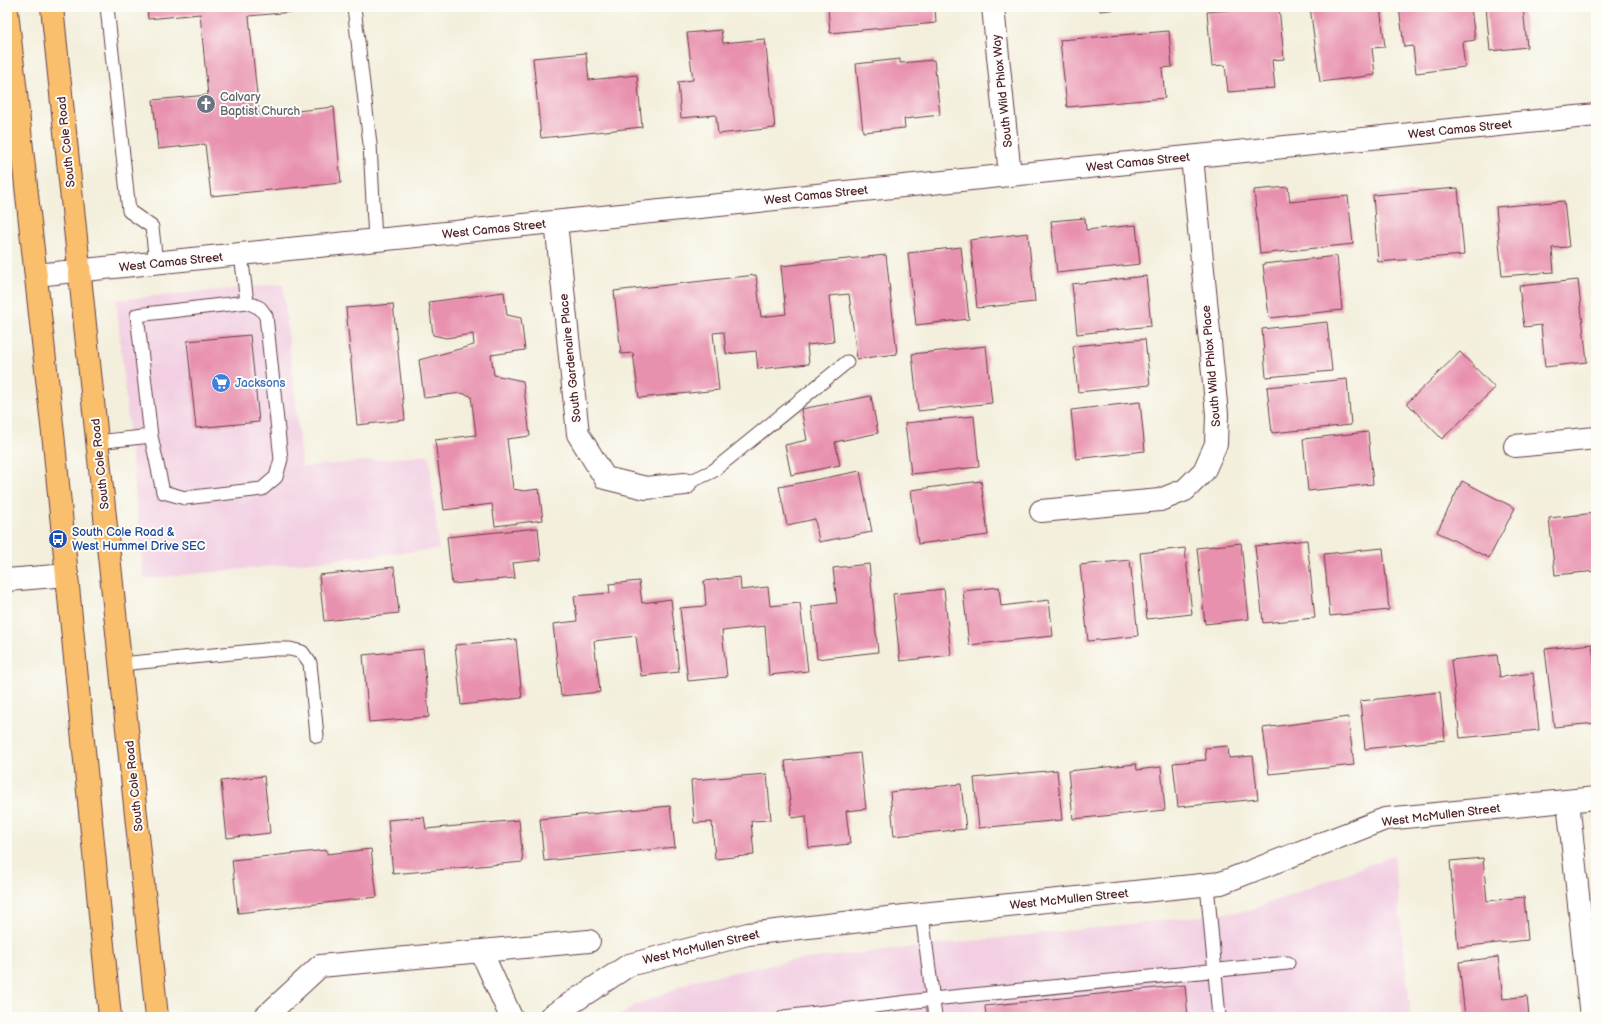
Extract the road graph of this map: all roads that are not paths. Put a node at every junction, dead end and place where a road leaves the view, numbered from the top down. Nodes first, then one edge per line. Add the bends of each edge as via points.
1 (52, 7) edge
2 (107, 7) edge
3 (354, 7) edge
4 (993, 7) edge
5 (8, 25) edge
6 (1596, 115) edge
7 (1192, 157) junction
8 (1010, 175) junction
9 (556, 222) junction
10 (375, 241) junction
11 (241, 255) junction
12 (156, 263) junction
13 (80, 271) junction
14 (36, 275) junction
15 (247, 302) junction
16 (847, 362) dead end
17 (151, 436) junction
18 (1596, 438) edge
19 (97, 442) junction
20 (1515, 446) dead end
21 (685, 484) joint
22 (1040, 511) dead end
23 (67, 575) junction
24 (7, 580) edge
25 (121, 664) junction
26 (317, 736) dead end
27 (1596, 798) edge
28 (1568, 800) junction
29 (1207, 884) junction
30 (922, 914) junction
31 (589, 942) dead end
32 (481, 951) junction
33 (1288, 963) dead end
34 (1215, 970) junction
35 (933, 999) junction
36 (110, 1017) edge
37 (157, 1017) edge
38 (265, 1017) edge
39 (511, 1017) edge
40 (550, 1017) edge
41 (784, 1017) edge
42 (935, 1017) edge
43 (1220, 1017) edge
44 (1591, 1017) edge

1 - 13 main road, South Cole Road
2 - 12 lane via 129,211 152,227
3 - 10 lane via 370,144
4 - 8 street, South Wild Phlox Way
5 - 14 main road
6 - 7 street, West Camas Street
7 - 8 street, West Camas Street
7 - 22 street, South Wild Phlox Place via 1217,414 1216,444 1204,471 1185,490 1160,500
8 - 9 street, West Camas Street
9 - 10 street, West Camas Street
9 - 21 street, South Gardenaire Place via 578,434 605,478 646,488
10 - 11 street, West Camas Street
11 - 12 street, West Camas Street
11 - 15 lane
12 - 13 street, West Camas Street
13 - 14 street, West Camas Street
13 - 19 main road, South Cole Road
14 - 23 main road
15 - 17 lane via 137,315
15 - 17 lane via 260,308 266,316 281,459 276,477 262,489 185,498 163,492
16 - 21 lane via 713,471
17 - 19 lane
18 - 20 street
19 - 25 main road, South Cole Road
23 - 24 street
23 - 36 main road
25 - 26 lane via 274,649 302,652 310,663
25 - 37 main road, South Cole Road
27 - 28 street, West McMullen Street
28 - 29 street, West McMullen Street via 1385,819 1221,883
28 - 44 street
29 - 30 street, West McMullen Street
29 - 34 lane
30 - 35 lane
30 - 40 street, West McMullen Street via 748,934 629,965
31 - 32 street
32 - 38 street via 320,966
32 - 39 street
33 - 34 lane
34 - 35 lane
34 - 43 lane
35 - 41 lane
35 - 42 lane

